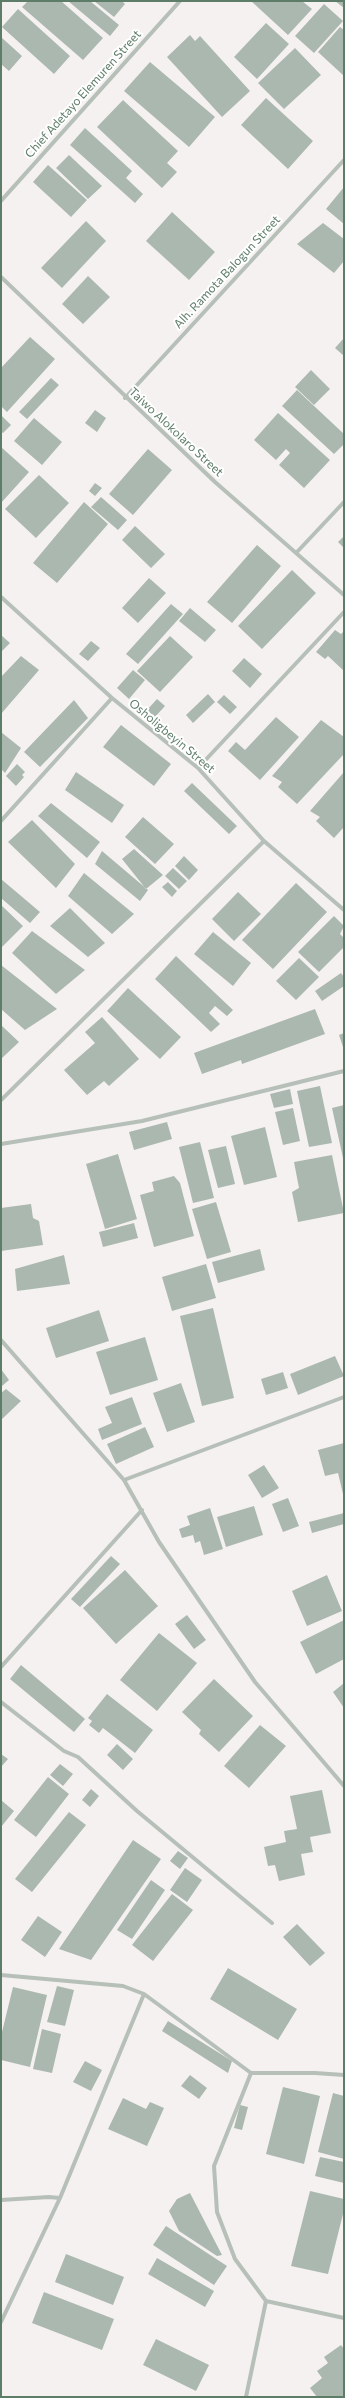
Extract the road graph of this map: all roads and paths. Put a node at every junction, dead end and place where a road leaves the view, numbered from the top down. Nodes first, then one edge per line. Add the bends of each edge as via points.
1 (180, 1) edge
2 (344, 160) edge
3 (1, 201) edge
4 (1, 277) edge
5 (125, 398) junction
6 (344, 502) edge
7 (297, 552) junction
8 (344, 595) edge
9 (1, 598) edge
10 (344, 612) edge
11 (112, 698) junction
12 (198, 768) junction
13 (1, 821) edge
14 (264, 841) junction
15 (344, 910) edge
16 (344, 1071) edge
17 (1, 1100) edge
18 (1, 1144) edge
19 (1, 1340) edge
20 (344, 1397) edge
21 (124, 1480) junction
22 (142, 1510) junction
23 (1, 1667) edge
24 (1, 1702) edge
25 (344, 1786) edge
26 (272, 1923) dead end
27 (1, 1975) edge
28 (144, 1994) junction
29 (250, 2073) junction
30 (344, 2075) edge
31 (60, 2198) junction
32 (1, 2200) edge
33 (266, 2301) junction
34 (344, 2318) edge
35 (1, 2322) edge
36 (246, 2397) edge

1 - 3 street, Chief Adetayo Elemuren Street
2 - 5 street, Alh. Ramota Balogun Street
4 - 5 street, Taiwo Alokolaro Street
5 - 7 street, Taiwo Alokolaro Street via 215,482
6 - 7 street
7 - 8 street, Taiwo Alokolaro Street
9 - 11 street, Osholigbeyin Street
10 - 12 street
11 - 12 street, Osholigbeyin Street
11 - 13 street
12 - 14 street, Osholigbeyin Street
14 - 15 street, Osholigbeyin Street
14 - 17 street
16 - 18 street via 142,1121
19 - 21 street
20 - 21 street
21 - 22 street
22 - 23 street
22 - 25 street via 159,1542 255,1682
24 - 26 street via 64,1751 78,1757 137,1811
27 - 28 street via 122,1986
28 - 29 street
28 - 31 street
29 - 30 street
29 - 33 street via 214,2166 217,2212 235,2259
31 - 32 street
31 - 35 street
33 - 34 street
33 - 36 street

